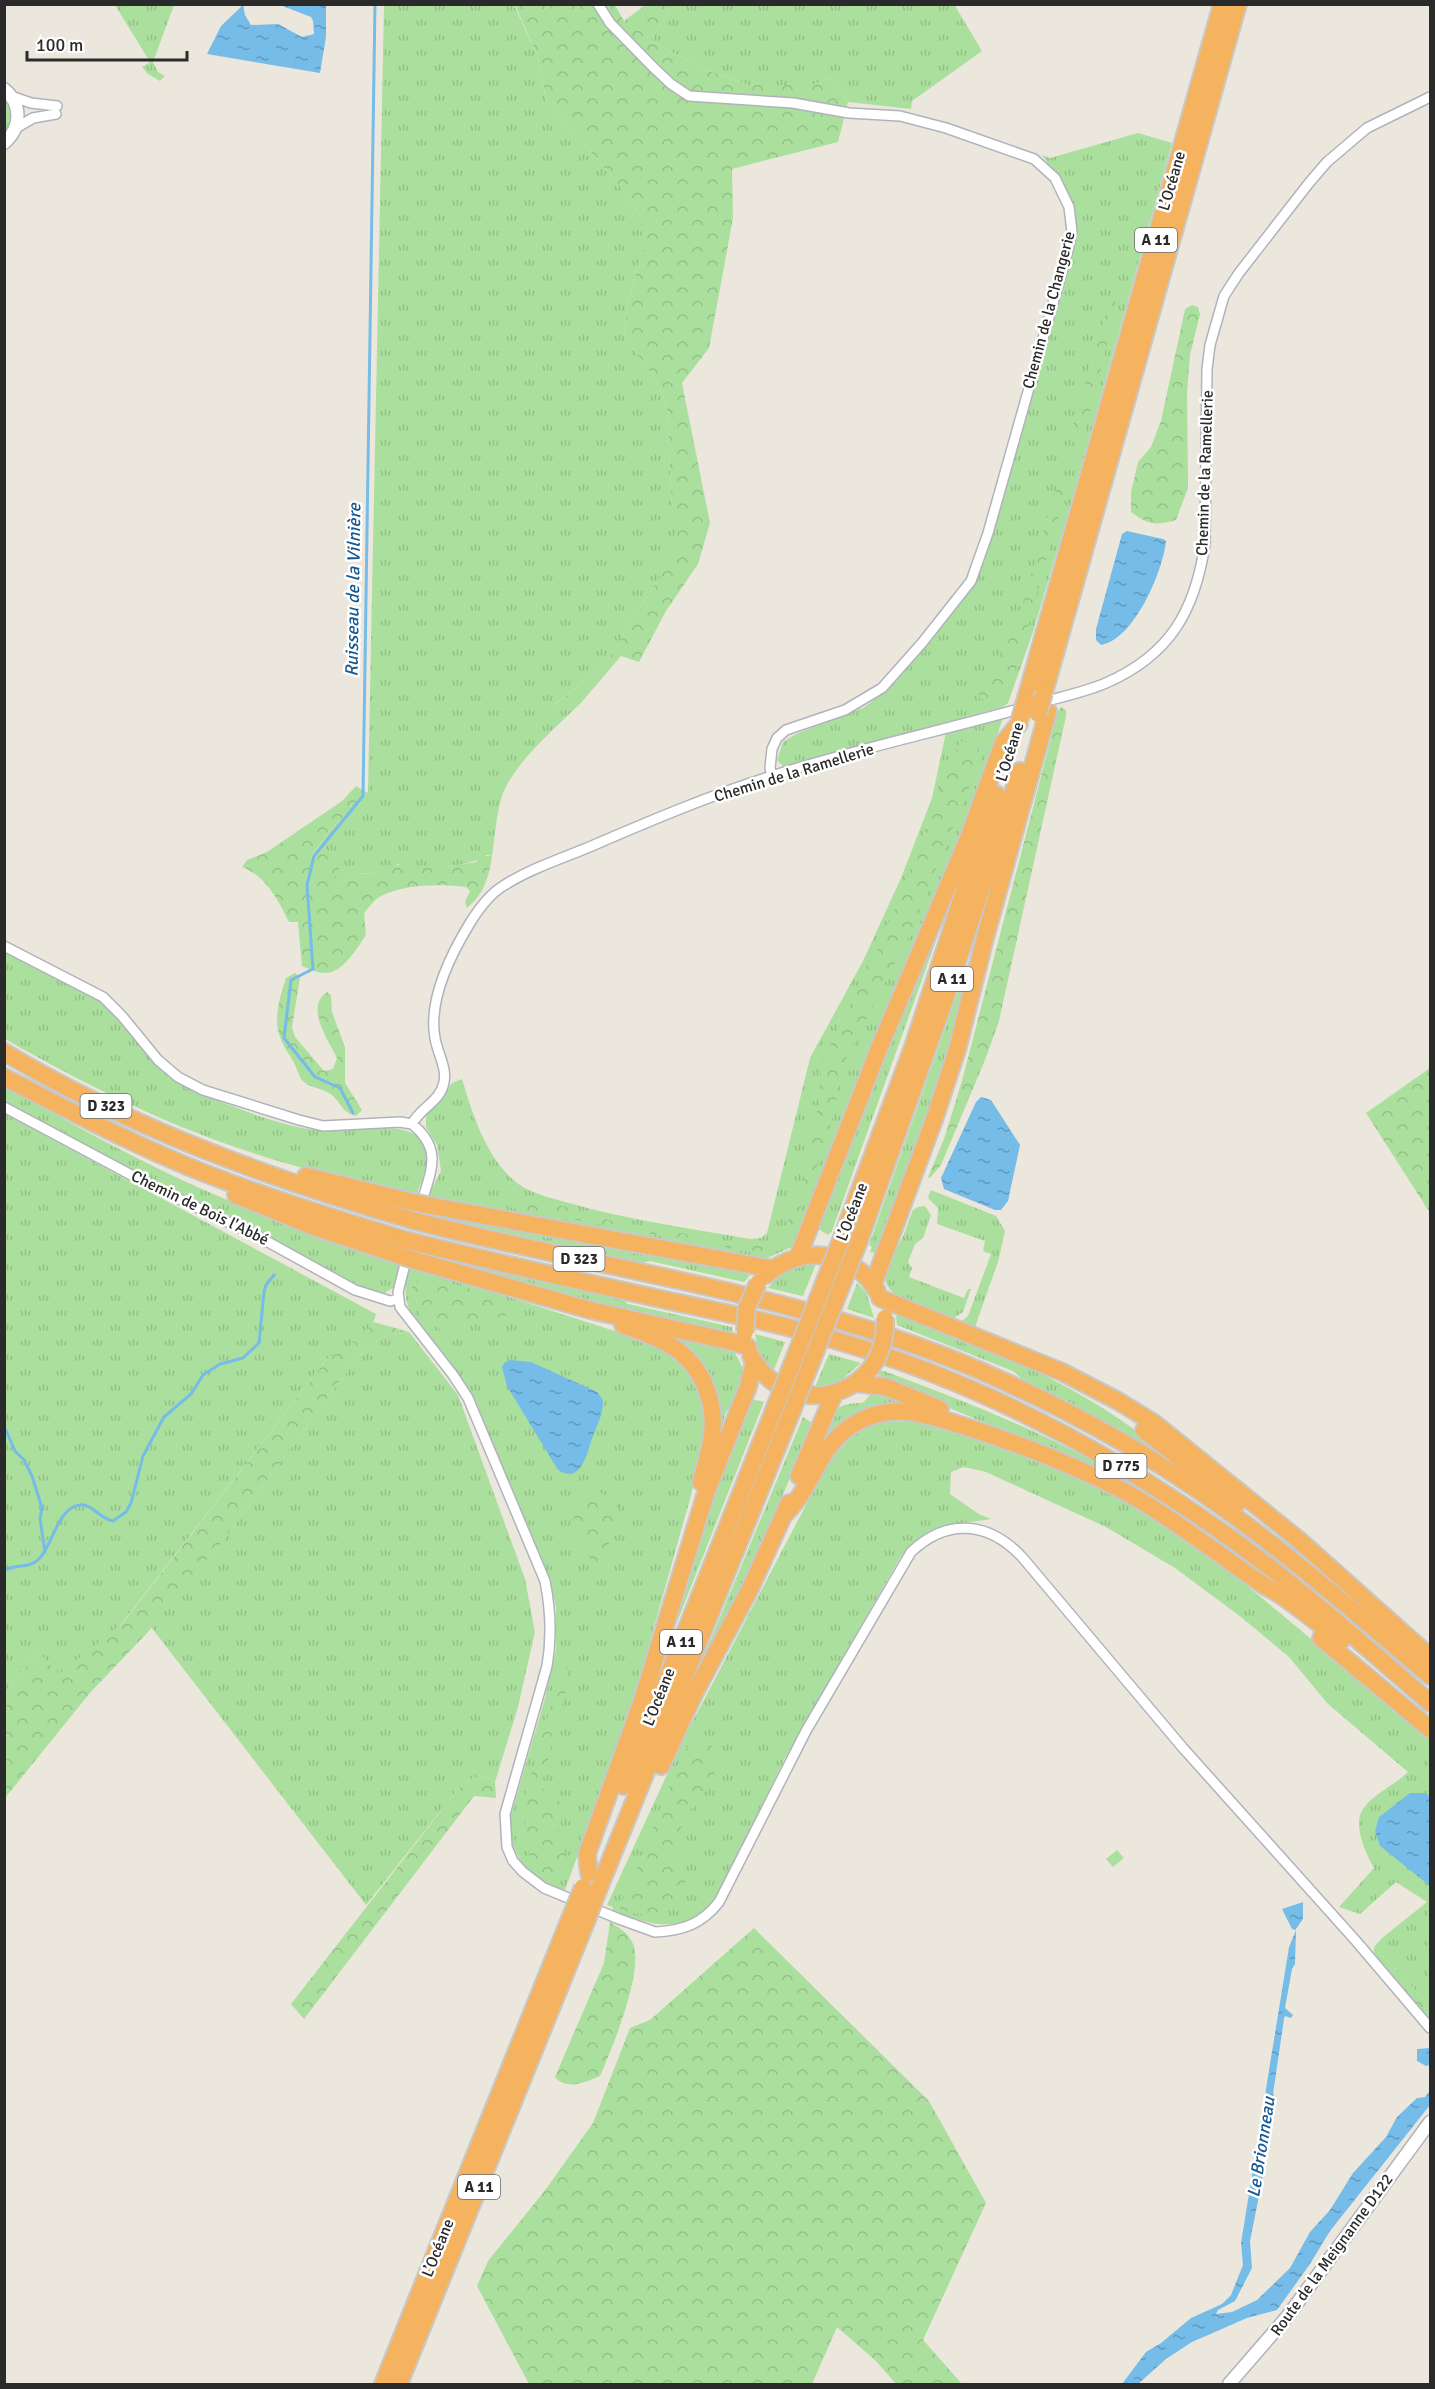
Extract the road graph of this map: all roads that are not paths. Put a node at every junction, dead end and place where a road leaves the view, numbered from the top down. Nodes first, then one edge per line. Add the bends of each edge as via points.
1 (598, 4) edge
2 (1222, 4) edge
3 (1238, 4) edge
4 (8, 92) edge
5 (1431, 97) edge
6 (16, 128) junction
7 (4, 143) edge
8 (1043, 712) junction
9 (1019, 721) junction
10 (772, 776) junction
11 (4, 946) edge
12 (4, 1052) edge
13 (4, 1077) edge
14 (4, 1107) edge
15 (412, 1124) junction
16 (210, 1153) junction
17 (400, 1247) junction
18 (798, 1257) junction
19 (773, 1269) junction
20 (876, 1291) junction
21 (398, 1299) junction
22 (790, 1307) joint
23 (590, 1310) junction
24 (784, 1326) joint
25 (749, 1347) junction
26 (1034, 1362) junction
27 (856, 1383) junction
28 (834, 1394) junction
29 (782, 1413) junction
30 (982, 1430) junction
31 (786, 1514) junction
32 (693, 1536) junction
33 (1277, 1548) junction
34 (1261, 1584) junction
35 (1431, 1657) edge
36 (1431, 1676) edge
37 (1411, 1686) junction
38 (1431, 1703) edge
39 (1431, 1730) edge
40 (617, 1847) junction
41 (590, 1884) junction
42 (579, 1919) junction
43 (1431, 2028) edge
44 (1431, 2122) edge
45 (383, 2385) edge
46 (399, 2385) edge
47 (1229, 2385) edge

1 - 10 street, Chemin de la Changerie via 610,23 654,68 689,96 900,116 946,128 1034,159 1055,178 1069,207 1072,232 1068,250 971,581 882,688 845,710 786,730 777,738 772,749
2 - 9 highway, L’Océane / A 11, bridge
3 - 8 highway, L’Océane / A 11, bridge via 1044,693
4 - 6 street via 18,111
4 - 6 street via 57,110
5 - 10 street, Chemin de la Ramellerie via 1367,128 1327,162 1224,296 1207,369 1202,568 1186,612 1158,649 1142,664 1103,684
6 - 7 street
8 - 20 highway via 957,1050
8 - 29 highway, L’Océane / A 11, bridge via 859,1241
9 - 18 highway via 1003,743 969,839 880,1046
9 - 29 highway, L’Océane / A 11, bridge via 933,988
10 - 15 street, Chemin de la Ramellerie via 649,821 502,886 471,921 446,974 434,1017 444,1084
11 - 15 street via 103,997 158,1060 178,1077 203,1090 323,1126
12 - 16 highway, D 323 via 109,1107
13 - 17 highway, D 323 via 206,1174 321,1214
14 - 21 street, Chemin de Bois l'Abbé via 355,1290 390,1301
15 - 21 street via 429,1141 432,1169
16 - 19 highway, bridge via 237,1154 320,1180 412,1202
16 - 22 highway, D 323, bridge via 408,1219
17 - 23 highway, bridge via 417,1261
17 - 24 highway, D 323, bridge via 421,1244
18 - 19 highway
18 - 20 highway via 822,1255 839,1259 856,1268
19 - 25 highway, bridge via 758,1283 747,1306
20 - 26 highway
20 - 27 highway, bridge via 885,1318 884,1341 871,1368
21 - 43 street via 468,1398 544,1581 551,1622 548,1658 505,1823 513,1861 530,1880 655,1932 690,1926 711,1913 806,1731 911,1552 945,1530 985,1531 999,1537 1022,1557 1183,1748
22 - 33 highway, D 775 via 934,1353 1031,1394 1160,1465
23 - 25 highway
23 - 32 highway via 594,1317 670,1345 688,1360 706,1385 712,1408 712,1432 692,1518
24 - 37 highway, D 775 via 926,1371 1012,1408 1104,1456 1231,1538
25 - 28 highway via 770,1380 792,1392
25 - 32 highway via 748,1387
26 - 33 highway via 1149,1433 1251,1515
26 - 35 highway via 1071,1377 1154,1423 1300,1541
27 - 28 highway
27 - 30 highway via 886,1387
28 - 31 highway
29 - 40 highway, L’Océane / A 11
29 - 41 highway, L’Océane / A 11
30 - 31 highway via 907,1411 867,1417 828,1446 798,1501
30 - 34 highway via 1130,1494
31 - 40 highway via 695,1692 632,1832
32 - 41 highway via 642,1701 587,1854
33 - 36 highway, D 775
34 - 37 highway via 1279,1593 1388,1678
34 - 39 highway
37 - 38 highway, D 775
40 - 41 highway, L’Océane / A 11
41 - 42 highway, L’Océane / A 11, bridge
42 - 45 highway, L’Océane / A 11
42 - 46 highway, L’Océane / A 11
44 - 47 street, Route de la Meignanne D122 via 1281,2325

